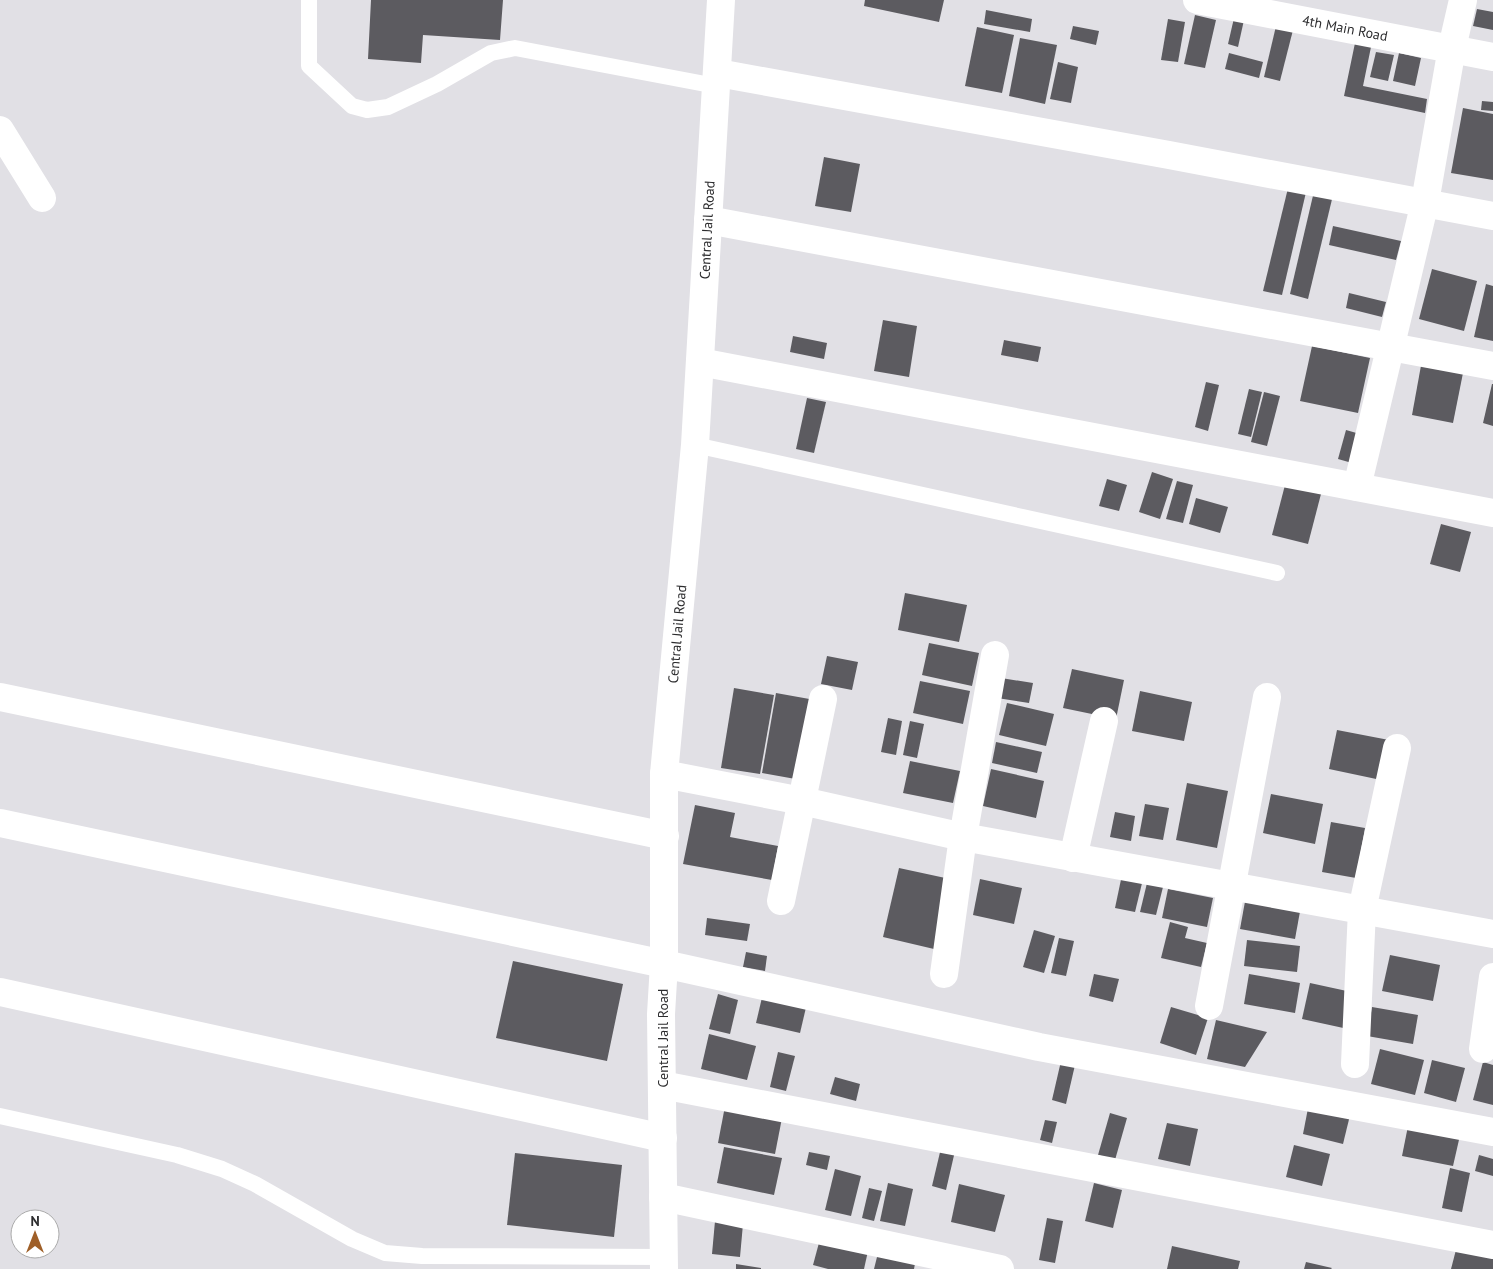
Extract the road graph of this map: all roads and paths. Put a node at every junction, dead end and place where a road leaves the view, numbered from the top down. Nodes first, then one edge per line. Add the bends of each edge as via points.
1 (309, 0) edge
2 (722, 0) edge
3 (1197, 0) edge
4 (1463, 0) edge
5 (1452, 48) junction
6 (1493, 56) edge
7 (717, 80) junction
8 (0, 130) edge
9 (42, 198) dead end
10 (1424, 202) junction
11 (1493, 216) edge
12 (708, 220) junction
13 (1389, 347) junction
14 (700, 362) junction
15 (1493, 366) edge
16 (695, 445) junction
17 (1357, 487) junction
18 (1493, 513) edge
19 (1277, 573) dead end
20 (995, 655) dead end
21 (0, 697) edge
22 (1267, 697) dead end
23 (823, 699) dead end
24 (1104, 721) dead end
25 (1397, 748) dead end
26 (664, 774) junction
27 (802, 801) junction
28 (0, 823) edge
29 (664, 836) junction
30 (963, 837) junction
31 (1073, 858) junction
32 (1233, 886) junction
33 (781, 901) dead end
34 (1362, 910) junction
35 (1493, 934) edge
36 (664, 964) junction
37 (944, 974) dead end
38 (1493, 977) edge
39 (0, 992) edge
40 (1209, 1006) dead end
41 (1483, 1048) dead end
42 (1355, 1064) dead end
43 (662, 1085) junction
44 (0, 1116) edge
45 (1493, 1132) edge
46 (662, 1138) junction
47 (663, 1197) junction
48 (1493, 1245) edge
49 (664, 1263) edge
50 (1000, 1269) edge

1 - 7 lane via 308,66 352,106 367,110 388,107 491,53 515,48
2 - 7 street, Central Jail Road
3 - 5 street, 4th Main Road
4 - 5 street
5 - 6 street, 4th Main Road
5 - 10 street
7 - 10 street
7 - 12 street, Central Jail Road
8 - 9 street
10 - 11 street
10 - 13 street
12 - 13 street
12 - 14 street, Central Jail Road
13 - 15 street
13 - 17 street
14 - 16 street, Central Jail Road
14 - 17 street
16 - 19 lane
16 - 26 street, Central Jail Road
17 - 18 street
20 - 30 street
21 - 29 street
22 - 32 street
23 - 27 street
24 - 31 street
25 - 34 street
26 - 27 street
26 - 29 street, Central Jail Road
27 - 30 street
27 - 33 street
28 - 36 street
29 - 36 street, Central Jail Road
30 - 31 street
30 - 37 street
31 - 32 street
32 - 34 street
32 - 40 street
34 - 35 street
34 - 42 street
36 - 43 street, Central Jail Road
36 - 45 street via 1039,1046
38 - 41 street
39 - 46 street
43 - 46 street, Central Jail Road
43 - 48 street
44 - 49 lane via 177,1155 222,1169 256,1184 352,1239 385,1253
46 - 47 street, Central Jail Road
47 - 49 street, Central Jail Road
47 - 50 street

